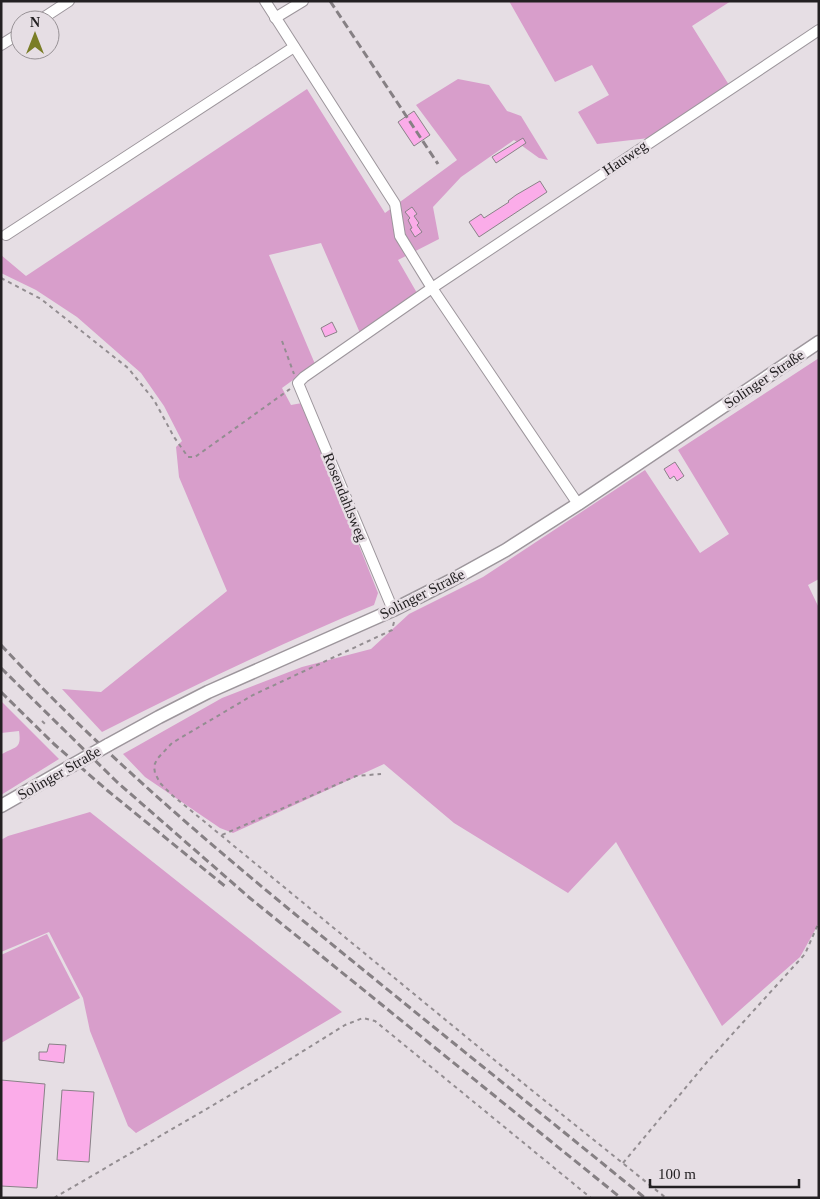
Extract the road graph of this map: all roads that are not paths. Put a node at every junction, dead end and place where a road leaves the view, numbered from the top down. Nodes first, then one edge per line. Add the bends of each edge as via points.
1 (69, 1) edge
2 (265, 1) edge
3 (303, 1) edge
4 (55, 10) edge
5 (275, 18) junction
6 (819, 30) edge
7 (294, 46) junction
8 (6, 235) dead end
9 (432, 288) junction
10 (819, 342) edge
11 (298, 383) joint
12 (578, 504) junction
13 (393, 610) junction
14 (1, 806) edge

1 - 4 street
2 - 5 street
3 - 5 street
5 - 7 street
6 - 9 street, Hauweg
7 - 8 street
7 - 9 street via 395,204 400,236
9 - 11 street, Hauweg
9 - 12 street
10 - 12 main road, Solinger Straße
11 - 13 street, Rosendahlsweg
12 - 13 main road, Solinger Straße via 506,550
13 - 14 main road, Solinger Straße, bridge via 159,716

